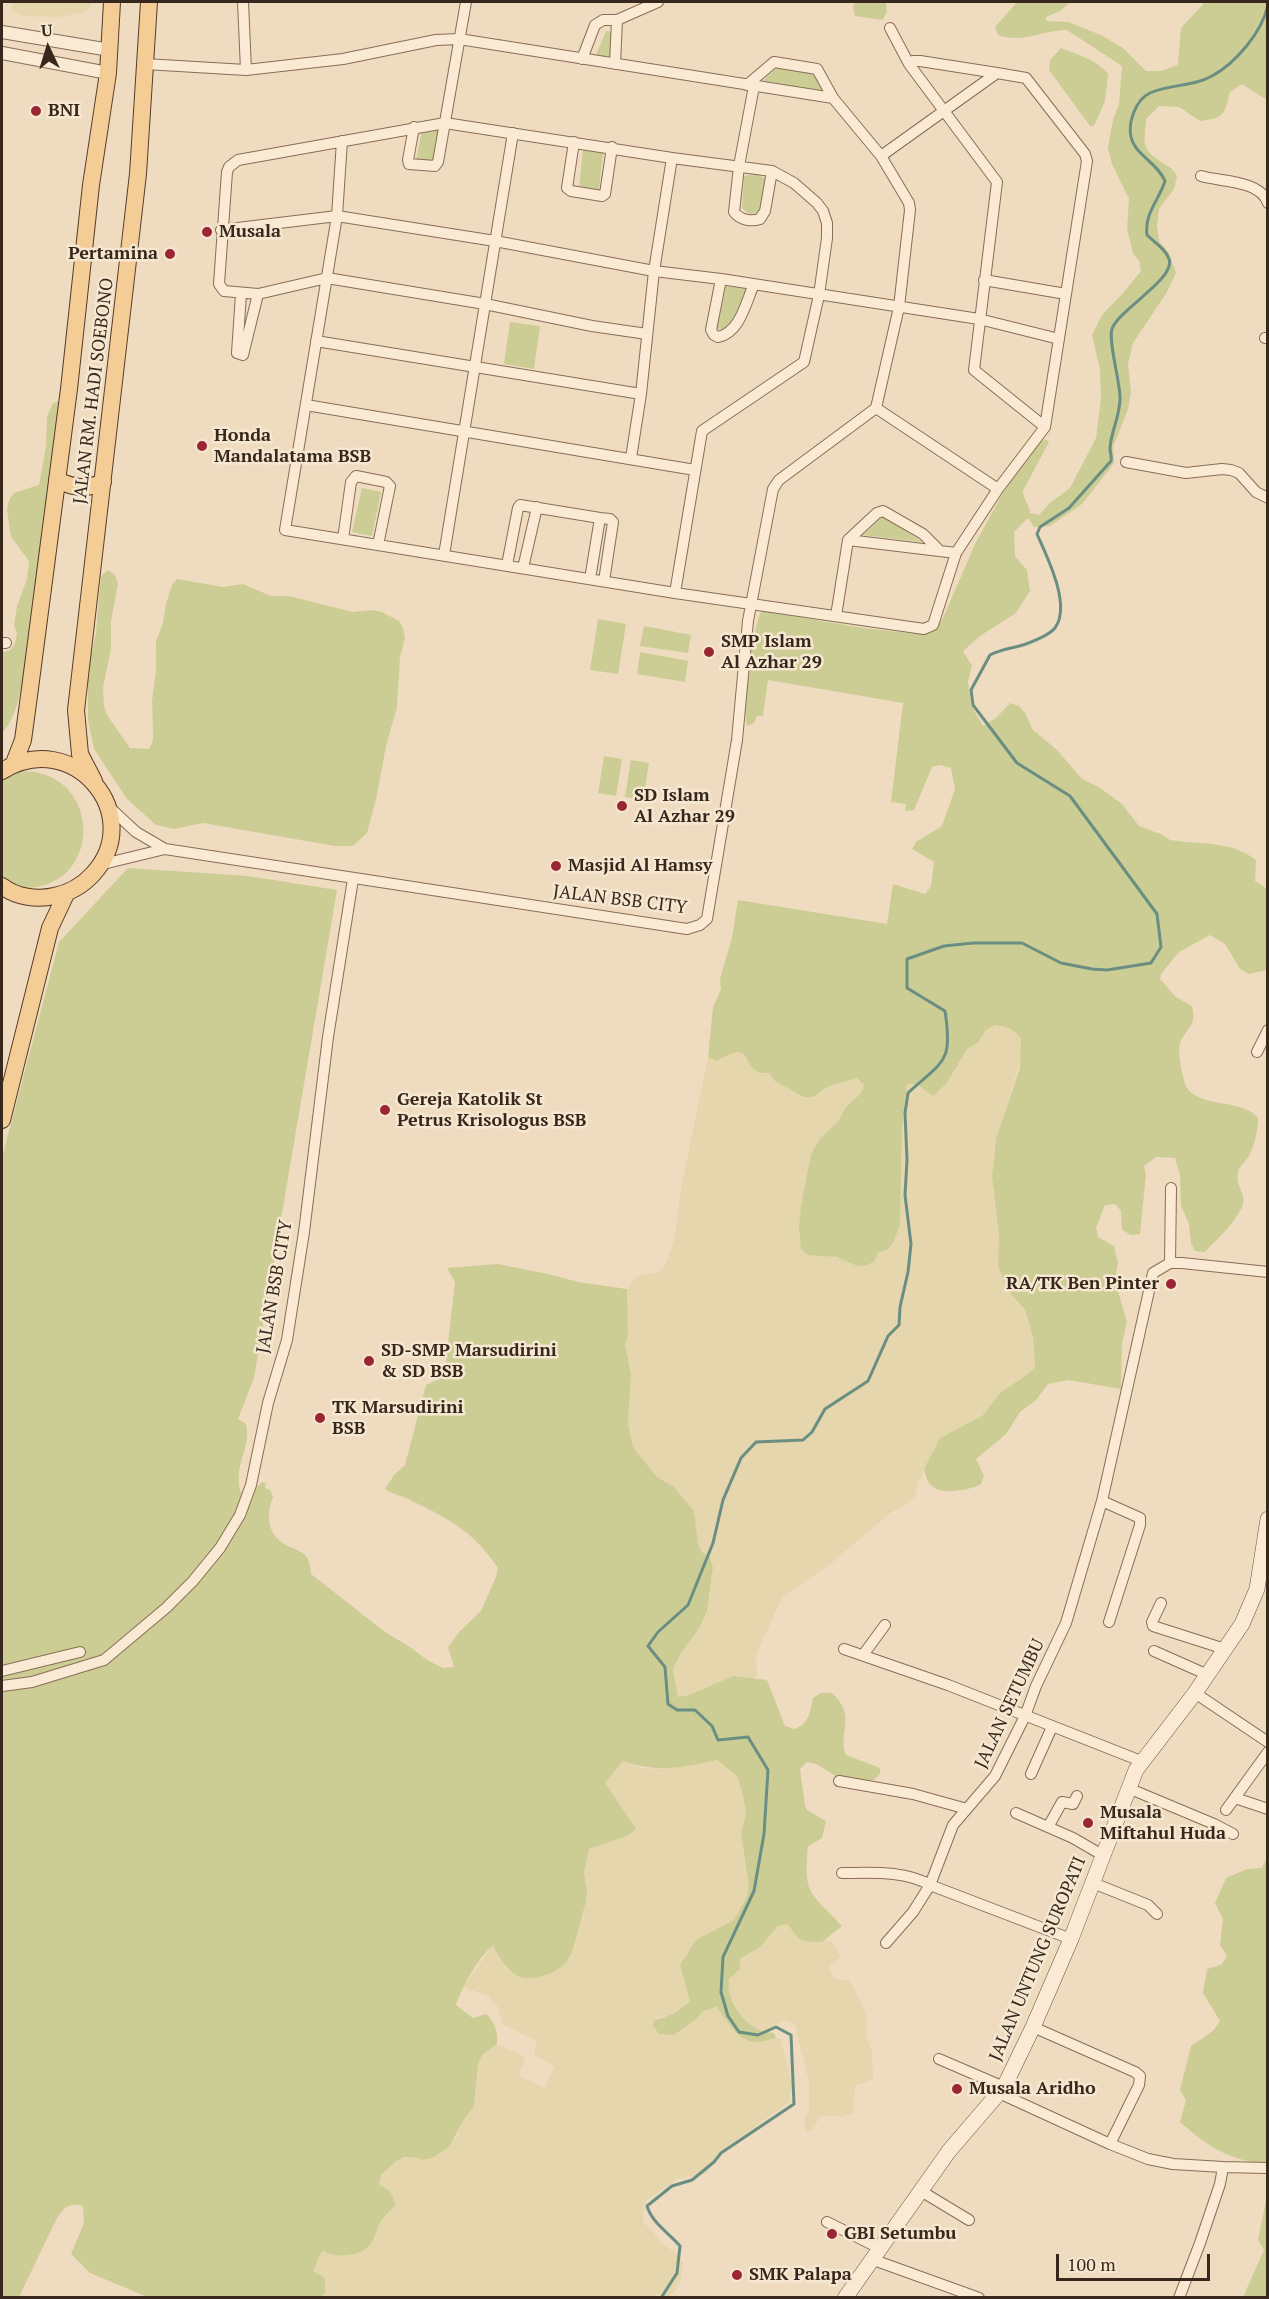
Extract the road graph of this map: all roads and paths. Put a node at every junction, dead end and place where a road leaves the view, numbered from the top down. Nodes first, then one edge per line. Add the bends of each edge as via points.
1 (112, 2) edge
2 (149, 2) edge
3 (243, 2) edge
4 (466, 2) edge
5 (658, 2) edge
6 (617, 20) junction
7 (890, 28) dead end
8 (2, 32) edge
9 (459, 39) junction
10 (110, 50) junction
11 (2, 53) edge
12 (582, 59) junction
13 (145, 63) junction
14 (615, 64) junction
15 (909, 64) junction
16 (246, 69) junction
17 (108, 73) junction
18 (997, 73) junction
19 (751, 85) junction
20 (833, 98) junction
21 (945, 110) junction
22 (445, 123) junction
23 (414, 127) junction
24 (513, 133) junction
25 (342, 141) junction
26 (574, 142) junction
27 (612, 147) junction
28 (881, 156) junction
29 (672, 158) junction
30 (739, 166) junction
31 (772, 171) junction
32 (1201, 176) dead end
33 (1267, 198) edge
34 (337, 216) junction
35 (221, 230) junction
36 (495, 242) junction
37 (654, 271) junction
38 (327, 278) junction
39 (721, 279) junction
40 (984, 280) junction
41 (754, 284) junction
42 (241, 294) junction
43 (258, 294) junction
44 (1066, 294) junction
45 (819, 295) junction
46 (485, 304) junction
47 (899, 307) junction
48 (979, 319) junction
49 (647, 334) junction
50 (1059, 339) junction
51 (316, 341) junction
52 (474, 367) junction
53 (641, 394) junction
54 (306, 405) junction
55 (876, 408) junction
56 (1045, 427) junction
57 (464, 431) junction
58 (631, 458) junction
59 (1126, 462) dead end
60 (695, 470) junction
61 (57, 480) junction
62 (103, 482) junction
63 (998, 489) junction
64 (1268, 498) edge
65 (537, 507) junction
66 (600, 518) junction
67 (344, 539) junction
68 (848, 540) junction
69 (378, 544) junction
70 (939, 550) junction
71 (956, 553) junction
72 (444, 555) junction
73 (507, 566) junction
74 (523, 568) junction
75 (590, 579) junction
76 (604, 581) junction
77 (675, 592) junction
78 (752, 604) junction
79 (836, 616) junction
80 (8, 767) edge
81 (94, 781) junction
82 (106, 805) junction
83 (165, 849) junction
84 (103, 864) junction
85 (353, 879) junction
86 (2, 886) edge
87 (66, 894) junction
88 (1268, 1030) edge
89 (1257, 1052) dead end
90 (2, 1120) edge
91 (1171, 1188) dead end
92 (1170, 1263) junction
93 (1268, 1272) edge
94 (1102, 1501) junction
95 (1268, 1519) edge
96 (1161, 1603) dead end
97 (1109, 1622) dead end
98 (885, 1625) dead end
99 (844, 1649) dead end
100 (1225, 1649) junction
101 (1154, 1651) dead end
102 (80, 1652) dead end
103 (864, 1655) junction
104 (3, 1671) edge
105 (1208, 1675) junction
106 (32, 1682) junction
107 (2, 1686) edge
108 (1195, 1693) junction
109 (1025, 1716) junction
110 (1052, 1727) junction
111 (1268, 1742) edge
112 (1268, 1752) edge
113 (1141, 1761) junction
114 (1031, 1774) dead end
115 (838, 1781) dead end
116 (1128, 1788) junction
117 (1077, 1796) dead end
118 (1235, 1798) junction
119 (967, 1809) junction
120 (1268, 1809) edge
121 (1226, 1810) dead end
122 (1016, 1814) dead end
123 (1048, 1827) junction
124 (1233, 1834) dead end
125 (1104, 1856) junction
126 (842, 1873) dead end
127 (1094, 1883) junction
128 (930, 1885) junction
129 (1158, 1914) dead end
130 (1071, 1939) junction
131 (886, 1943) dead end
132 (1033, 2027) junction
133 (939, 2059) dead end
134 (1002, 2090) junction
135 (1110, 2144) junction
136 (1223, 2167) junction
137 (1267, 2168) edge
138 (921, 2191) junction
139 (969, 2220) dead end
140 (827, 2222) dead end
141 (875, 2253) junction
142 (964, 2295) edge
143 (845, 2298) edge
144 (979, 2298) edge
145 (1179, 2298) edge

1 - 10 main road, JALAN RM. HADI SOEBONO
2 - 13 main road, JALAN RM. HADI SOEBONO
3 - 16 street
4 - 9 street
5 - 6 street
6 - 12 street via 603,20 595,25
6 - 14 street
7 - 15 street
8 - 10 street
9 - 12 street
9 - 16 street via 343,59
9 - 22 street
10 - 17 main road, JALAN RM. HADI SOEBONO
11 - 17 street
12 - 14 street
13 - 16 street
13 - 62 main road, JALAN RM. HADI SOEBONO via 138,174
14 - 19 street
15 - 18 street via 916,60
15 - 21 street
17 - 61 main road, JALAN RM. HADI SOEBONO via 90,185
18 - 21 street
18 - 44 street via 1026,78 1087,158
19 - 20 street
19 - 20 street via 770,63 776,62 817,69
19 - 30 street
20 - 28 street
21 - 28 street
21 - 40 street via 997,182
22 - 23 street
22 - 23 street via 435,166 410,164
22 - 24 street
23 - 25 street
24 - 26 street
24 - 36 street
25 - 34 street
25 - 35 street via 233,162 227,172
26 - 27 street
26 - 27 street via 567,188 602,196
27 - 29 street
28 - 47 street via 910,210
29 - 30 street
29 - 37 street
30 - 31 street
30 - 31 street via 734,212 747,220 763,216
31 - 45 street via 795,183 823,211 826,238
32 - 33 street via 1242,184 1259,190
34 - 35 street
34 - 36 street
34 - 38 street
35 - 42 street via 220,286 224,291
36 - 37 street
36 - 46 street
37 - 39 street
37 - 49 street
38 - 43 street
38 - 46 street
38 - 51 street
39 - 41 street
39 - 41 street via 711,330 718,337 735,328
40 - 44 street
40 - 48 street
41 - 45 street
42 - 43 street
42 - 43 street via 237,353 243,355
44 - 50 street
45 - 47 street
45 - 60 street via 803,363 703,429
46 - 49 street
46 - 52 street
47 - 48 street
47 - 55 street
48 - 50 street
48 - 56 street via 975,372
49 - 53 street
50 - 56 street
51 - 52 street
51 - 54 street
52 - 53 street
52 - 57 street
53 - 58 street
54 - 57 street
54 - 67 street via 285,530
55 - 63 street
55 - 78 street, JALAN BSB CITY via 776,484
56 - 63 street
57 - 58 street
57 - 72 street
58 - 60 street
59 - 64 street via 1186,474 1222,469 1239,472 1256,492
60 - 77 street
61 - 62 main road via 86,488
61 - 80 main road, JALAN RM. HADI SOEBONO via 24,729
62 - 81 main road, JALAN RM. HADI SOEBONO via 76,711 80,754
63 - 71 street
65 - 66 street
65 - 73 street via 518,508
65 - 74 street
66 - 75 street
66 - 76 street via 613,522
67 - 69 street
67 - 69 street via 351,482 356,476 390,486
68 - 70 street
68 - 70 street via 883,511 923,534
68 - 79 street
69 - 72 street
70 - 71 street
71 - 79 street via 933,624 928,628
72 - 73 street
73 - 74 street
74 - 75 street
75 - 76 street
76 - 77 street
77 - 78 street
78 - 79 street
78 - 85 street, JALAN BSB CITY via 735,751 707,919 700,925 687,929
80 - 81 main road, JALAN RM. HADI SOEBONO via 35,758 57,759 77,767
81 - 82 main road, JALAN RM. HADI SOEBONO
82 - 83 street, JALAN BSB CITY via 136,832
82 - 84 main road, JALAN RM. HADI SOEBONO via 111,817 111,836
83 - 84 street, JALAN BSB CITY
83 - 85 street, JALAN BSB CITY
84 - 87 main road, JALAN RM. HADI SOEBONO via 84,884
85 - 106 street, JALAN BSB CITY via 287,1340 240,1515 193,1581 104,1660
86 - 87 main road, JALAN RM. HADI SOEBONO via 24,896
87 - 90 main road via 50,928
88 - 89 street
91 - 92 street
92 - 93 street
92 - 94 street, JALAN SETUMBU via 1157,1270 1150,1280
94 - 97 street via 1140,1518
94 - 109 street, JALAN SETUMBU via 1066,1623
95 - 100 main road, JALAN UNTUNG SUROPATI via 1257,1589 1242,1624
96 - 100 street via 1153,1626
98 - 103 street
99 - 103 street
100 - 105 main road, JALAN UNTUNG SUROPATI
101 - 105 street
102 - 104 street
103 - 109 street
104 - 106 street
105 - 108 main road, JALAN UNTUNG SUROPATI
106 - 107 street, JALAN BSB CITY
108 - 111 street
108 - 113 main road, JALAN UNTUNG SUROPATI
109 - 110 street
109 - 119 street, JALAN SETUMBU via 995,1776
110 - 113 street
110 - 114 street
112 - 118 street
113 - 116 main road, JALAN UNTUNG SUROPATI
115 - 119 street via 914,1794
116 - 124 street
116 - 125 main road, JALAN UNTUNG SUROPATI
117 - 123 street via 1073,1804 1062,1802
118 - 120 street
118 - 121 street
119 - 128 street, JALAN SETUMBU via 953,1826
122 - 123 street
123 - 125 street
125 - 127 main road, JALAN UNTUNG SUROPATI
126 - 128 street via 891,1874
127 - 129 street via 1149,1905
127 - 130 main road, JALAN UNTUNG SUROPATI
128 - 130 street
128 - 131 street, JALAN SETUMBU
130 - 132 main road, JALAN UNTUNG SUROPATI
132 - 134 main road, JALAN UNTUNG SUROPATI
132 - 135 street via 1140,2076
133 - 134 street
134 - 135 street
134 - 138 main road, JALAN UNTUNG SUROPATI via 949,2151
135 - 136 street via 1148,2159
136 - 137 street
136 - 145 street
138 - 139 street
138 - 141 main road, JALAN UNTUNG SUROPATI
140 - 141 street
141 - 142 street
141 - 143 main road, JALAN UNTUNG SUROPATI
142 - 144 street

